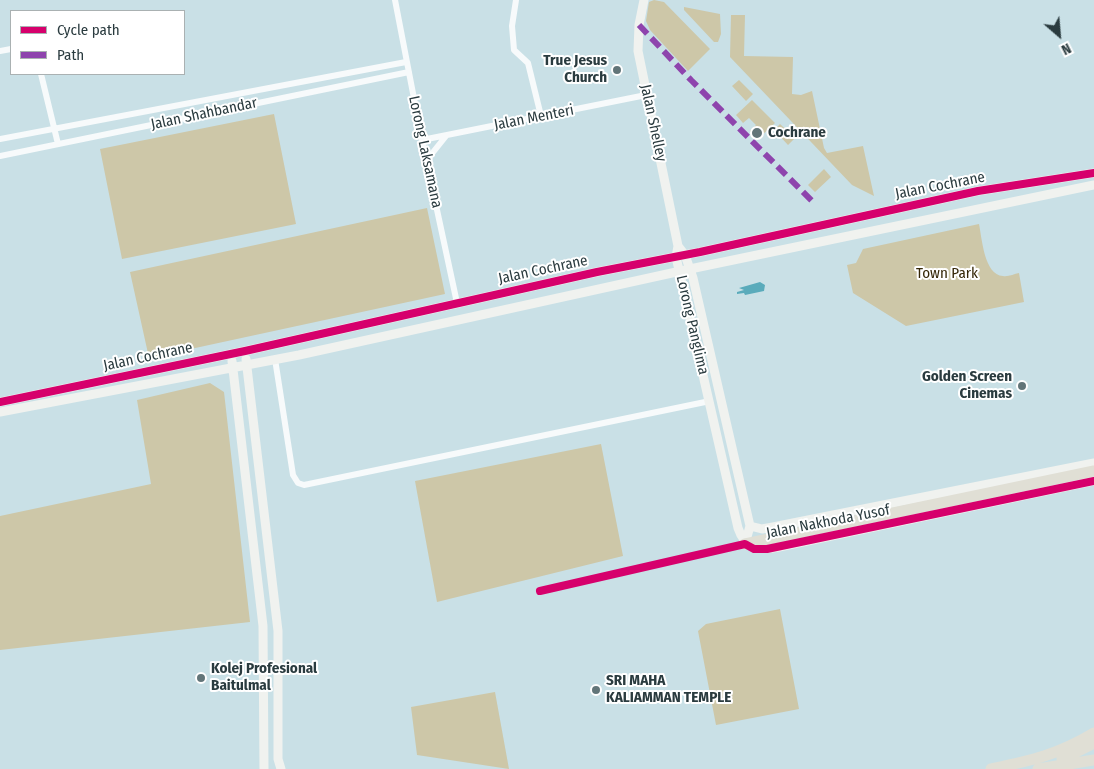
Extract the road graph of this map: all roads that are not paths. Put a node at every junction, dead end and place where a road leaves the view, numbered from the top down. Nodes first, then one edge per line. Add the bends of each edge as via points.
1 (395, 0) edge
2 (516, 0) edge
3 (644, 0) edge
4 (406, 62) junction
5 (408, 72) junction
6 (41, 75) edge
7 (646, 95) junction
8 (540, 116) junction
9 (54, 128) junction
10 (447, 135) junction
11 (0, 139) edge
12 (422, 140) junction
13 (58, 144) junction
14 (0, 156) edge
15 (428, 166) junction
16 (1094, 173) edge
17 (1094, 185) edge
18 (678, 246) joint
19 (680, 256) junction
20 (690, 269) junction
21 (679, 272) junction
22 (457, 303) junction
23 (244, 351) junction
24 (231, 354) junction
25 (275, 359) junction
26 (247, 364) junction
27 (234, 367) junction
28 (710, 401) junction
29 (0, 402) edge
30 (0, 412) edge
31 (1093, 465) edge
32 (1094, 481) edge
33 (752, 527) junction
34 (745, 544) junction
35 (540, 591) dead end
36 (1094, 733) edge
37 (1094, 743) edge
38 (1094, 750) edge
39 (1094, 761) edge
40 (264, 769) edge
41 (281, 769) edge
42 (991, 769) edge
43 (1029, 769) edge
44 (1038, 769) edge
45 (1073, 769) edge

1 - 4 street, Lorong Laksamana
2 - 8 street via 512,26 514,50 528,63
3 - 7 street, Jalan Shelley via 638,51
4 - 5 street, Lorong Laksamana
4 - 9 street, Jalan Shahbandar
5 - 12 street, Lorong Laksamana
5 - 13 street, Jalan Shahbandar
6 - 9 street
7 - 8 street, Jalan Menteri
7 - 18 street, Jalan Shelley
8 - 10 street, Jalan Menteri
9 - 11 street, Jalan Shahbandar
9 - 13 street
10 - 12 street, Jalan Menteri
10 - 15 street via 430,156
12 - 15 street, Lorong Laksamana
13 - 14 street, Jalan Shahbandar
15 - 22 street, Lorong Laksamana
16 - 19 street, Jalan Cochrane via 978,191
17 - 20 street, Jalan Cochrane
18 - 19 street, Lorong Panglima
19 - 20 street, Lorong Panglima
19 - 21 street, Lorong Panglima
19 - 22 street, Jalan Cochrane
20 - 21 street, Jalan Cochrane
20 - 33 street, Lorong Panglima
21 - 25 street, Jalan Cochrane
21 - 28 street, Lorong Panglima
22 - 23 street, Jalan Cochrane
23 - 24 street, Jalan Cochrane
23 - 26 street
24 - 27 street
24 - 29 street, Jalan Cochrane
25 - 26 street, Jalan Cochrane
25 - 28 street via 293,475 298,483 304,485
26 - 27 street, Jalan Cochrane
26 - 41 street via 278,631 278,759
27 - 30 street, Jalan Cochrane
27 - 40 street via 264,626
28 - 34 street, Lorong Panglima via 738,528
31 - 33 street, Jalan Nakhoda Yusof via 773,527
31 - 34 highway via 1074,475
32 - 34 street, Jalan Nakhoda Yusof via 767,549 754,549
33 - 34 street
34 - 35 street, Jalan Nakhoda Yusof
36 - 42 highway via 1067,749
37 - 43 highway via 1070,756
38 - 43 street via 1059,763
39 - 44 highway
39 - 45 highway

